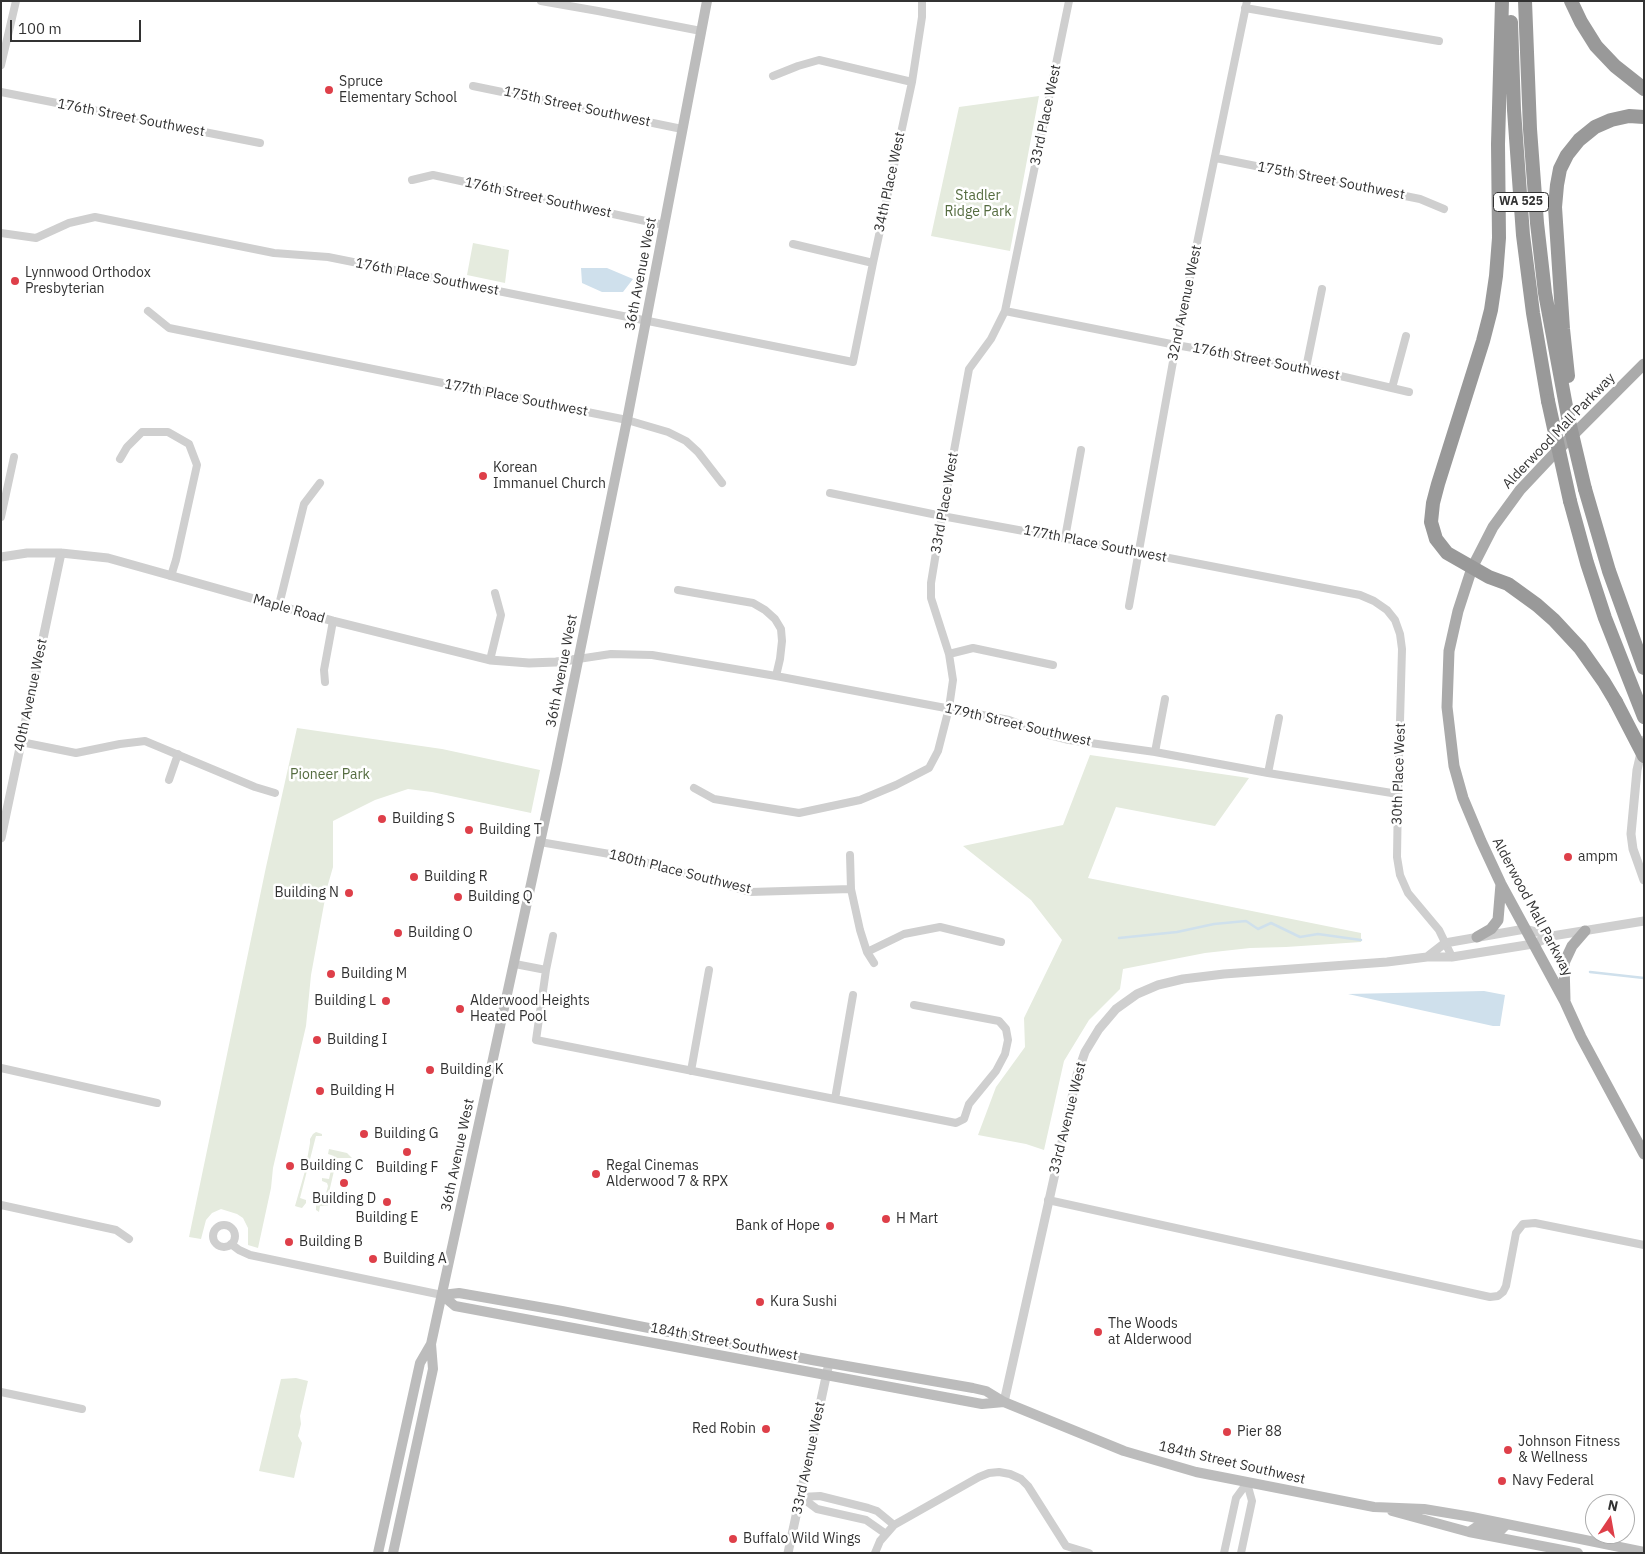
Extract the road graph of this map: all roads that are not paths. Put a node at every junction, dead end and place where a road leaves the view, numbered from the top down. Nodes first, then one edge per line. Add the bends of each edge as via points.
1 (16, 1) edge
2 (540, 1) edge
3 (600, 1) edge
4 (707, 1) edge
5 (922, 1) edge
6 (1070, 1) edge
7 (1502, 1) edge
8 (1511, 1) edge
9 (1525, 1) edge
10 (1571, 1) edge
11 (1246, 4) edge
12 (598, 11) junction
13 (701, 31) junction
14 (1439, 41) dead end
15 (1, 65) edge
16 (773, 76) dead end
17 (912, 82) junction
18 (473, 86) dead end
19 (1644, 89) edge
20 (1, 92) edge
21 (1644, 116) edge
22 (682, 129) junction
23 (260, 143) dead end
24 (1216, 158) junction
25 (412, 180) dead end
26 (1444, 209) dead end
27 (664, 224) junction
28 (1, 233) edge
29 (793, 244) dead end
30 (873, 263) junction
31 (1322, 289) dead end
32 (148, 311) dead end
33 (1005, 311) junction
34 (646, 321) junction
35 (1406, 336) dead end
36 (1176, 345) junction
37 (854, 362) joint
38 (1644, 364) edge
39 (1306, 368) junction
40 (1564, 377) junction
41 (1392, 388) junction
42 (1409, 392) dead end
43 (628, 420) junction
44 (1081, 450) dead end
45 (14, 457) dead end
46 (120, 459) dead end
47 (320, 482) dead end
48 (722, 483) dead end
49 (830, 493) dead end
50 (942, 516) junction
51 (1, 517) edge
52 (1065, 538) junction
53 (1138, 552) junction
54 (61, 553) junction
55 (1, 557) edge
56 (1472, 568) junction
57 (171, 576) junction
58 (678, 590) dead end
59 (495, 593) dead end
60 (1360, 595) joint
61 (279, 605) junction
62 (1129, 606) dead end
63 (333, 621) junction
64 (949, 654) junction
65 (578, 659) junction
66 (490, 660) junction
67 (1053, 666) dead end
68 (1644, 668) edge
69 (776, 676) junction
70 (325, 682) dead end
71 (1165, 699) dead end
72 (949, 708) junction
73 (1644, 717) edge
74 (1279, 718) dead end
75 (1644, 740) edge
76 (21, 742) junction
77 (1155, 752) junction
78 (178, 754) junction
79 (1644, 756) edge
80 (1268, 774) junction
81 (169, 780) dead end
82 (694, 788) dead end
83 (275, 793) dead end
84 (1398, 794) junction
85 (1, 838) edge
86 (540, 842) junction
87 (850, 855) dead end
88 (1644, 880) edge
89 (1501, 884) junction
90 (851, 889) junction
91 (1644, 921) edge
92 (1525, 929) junction
93 (1584, 931) junction
94 (553, 936) dead end
95 (1552, 936) junction
96 (1477, 937) junction
97 (1002, 942) dead end
98 (1445, 943) junction
99 (1533, 944) junction
100 (867, 952) junction
101 (1427, 957) junction
102 (1452, 957) junction
103 (874, 963) dead end
104 (515, 964) junction
105 (546, 970) junction
106 (709, 970) dead end
107 (853, 995) dead end
108 (1565, 1002) junction
109 (914, 1005) dead end
110 (1, 1068) edge
111 (691, 1071) junction
112 (835, 1099) junction
113 (157, 1103) dead end
114 (1644, 1154) edge
115 (1048, 1200) junction
116 (1, 1205) edge
117 (129, 1239) dead end
118 (231, 1244) dead end
119 (1644, 1245) edge
120 (442, 1295) junction
121 (615, 1322) junction
122 (557, 1325) junction
123 (431, 1344) junction
124 (698, 1351) junction
125 (829, 1363) junction
126 (827, 1375) junction
127 (1, 1392) edge
128 (1004, 1402) junction
129 (82, 1409) dead end
130 (1247, 1482) junction
131 (800, 1497) junction
132 (1374, 1507) junction
133 (894, 1524) junction
134 (1507, 1524) junction
135 (1469, 1532) junction
136 (886, 1534) junction
137 (1535, 1544) junction
138 (1644, 1552) edge
139 (378, 1553) edge
140 (393, 1553) edge
141 (788, 1553) edge
142 (875, 1553) edge
143 (1089, 1553) edge
144 (1224, 1553) edge
145 (1241, 1553) edge
146 (1578, 1553) edge

1 - 15 street
2 - 12 street
3 - 12 street
4 - 13 main road, 36th Avenue West
5 - 17 street, 34th Place West
6 - 33 street, 33rd Place West
7 - 56 highway via 1498,144 1500,238 1495,285 1483,341 1438,484 1431,522 1436,539 1447,553
8 - 73 highway, WA 525, bridge via 1514,110 1523,235 1532,314 1548,401 1570,501 1599,600
9 - 40 highway, WA 525 via 1537,223 1545,292
10 - 19 highway via 1596,46
11 - 14 street
11 - 24 street, 32nd Avenue West
12 - 13 street
13 - 22 main road, 36th Avenue West
16 - 17 street via 819,60
17 - 30 street, 34th Place West
18 - 22 street, 175th Street Southwest
20 - 23 street, 176th Street Southwest
21 - 40 highway via 1611,120 1595,127 1579,140 1560,169 1555,207
22 - 27 main road, 36th Avenue West
24 - 26 street, 175th Street Southwest via 1420,199
24 - 36 street, 32nd Avenue West
25 - 27 street, 176th Street Southwest via 433,175
27 - 34 main road, 36th Avenue West
28 - 34 street, 176th Place Southwest via 36,238 69,223 95,218 274,253 328,257
29 - 30 street
30 - 37 street, 34th Place West
31 - 39 street
32 - 43 street, 177th Place Southwest via 169,328
33 - 36 street, 176th Street Southwest
33 - 50 street, 33rd Place West via 991,339 969,369
34 - 37 street, 176th Place Southwest
34 - 43 main road, 36th Avenue West
35 - 41 street
36 - 39 street, 176th Street Southwest
36 - 53 street, 32nd Avenue West
38 - 56 main road, Alderwood Mall Parkway via 1520,490 1493,527
39 - 41 street, 176th Street Southwest
40 - 68 highway, bridge via 1568,417 1585,489 1609,571
41 - 42 street, 176th Street Southwest
43 - 48 street, 177th Place Southwest via 686,441
43 - 65 main road, 36th Avenue West
44 - 52 street
45 - 51 street
46 - 57 street via 142,432 168,432 189,444 197,465
47 - 61 street via 304,504
49 - 50 street, 177th Place Southwest
50 - 52 street, 177th Place Southwest
50 - 64 street, 33rd Place West via 931,598
52 - 53 street, 177th Place Southwest
53 - 60 street, 177th Place Southwest
53 - 62 street, 32nd Avenue West
54 - 55 street, Maple Road
54 - 57 street, Maple Road via 108,558
54 - 76 street, 40th Avenue West
56 - 79 highway, bridge via 1508,584 1537,605 1580,648 1616,702
56 - 89 main road, Alderwood Mall Parkway via 1449,651 1449,736 1463,798
57 - 61 street, Maple Road
58 - 69 street via 752,603 765,610 781,629
59 - 66 street via 501,615
60 - 84 street, 30th Place West via 1387,610 1400,634 1402,678
61 - 63 street, Maple Road
63 - 66 street, Maple Road
63 - 70 street via 324,670
64 - 67 street via 973,648
64 - 72 street, 33rd Place West via 953,680
65 - 66 street, Maple Road via 529,663
65 - 69 street, 179th Street Southwest via 611,654 652,655
65 - 86 main road, 36th Avenue West
69 - 72 street, 179th Street Southwest
71 - 77 street
72 - 77 street, 179th Street Southwest via 1010,720 1069,740
72 - 82 street, 33rd Place West via 938,751 929,768 860,800 799,813 714,799
74 - 80 street
75 - 88 street via 1637,770 1631,834
76 - 78 street via 76,753 145,741
76 - 85 street, 40th Avenue West
77 - 80 street, 179th Street Southwest
78 - 81 street
78 - 83 street
80 - 84 street, 179th Street Southwest
84 - 98 street, 30th Place West via 1397,857 1400,875 1408,893
86 - 90 street, 180th Place Southwest via 627,857 750,892
86 - 104 main road, 36th Avenue West
87 - 90 street
89 - 92 main road, Alderwood Mall Parkway
89 - 96 main road via 1498,920 1492,929
90 - 100 street
91 - 93 street
92 - 95 street
92 - 96 street
92 - 99 main road, Alderwood Mall Parkway
93 - 95 street
93 - 108 main road via 1564,963
94 - 105 street
95 - 99 street
96 - 98 street
97 - 100 street via 940,928 904,934
98 - 101 street
98 - 102 street, 30th Place West
99 - 102 street, 33rd Avenue West
99 - 108 main road, Alderwood Mall Parkway
100 - 103 street
101 - 102 street, 33rd Avenue West
101 - 115 street, 33rd Avenue West via 1183,979 1137,994 1116,1010 1085,1052
104 - 105 street
104 - 120 main road, 36th Avenue West
105 - 111 street via 536,1040
106 - 111 street
107 - 112 street
108 - 114 main road, Alderwood Mall Parkway
109 - 112 street via 999,1021 1006,1029 1005,1054 996,1071 969,1104 964,1119 956,1123
110 - 113 street
111 - 112 street
115 - 119 street via 1490,1297 1498,1296 1506,1286 1516,1233 1523,1224 1534,1223
115 - 128 street, 33rd Avenue West
116 - 117 street via 116,1230
118 - 120 street, 184th Street Southwest via 250,1255
120 - 121 main road, 184th Street Southwest via 458,1293
120 - 122 main road, 184th Street Southwest via 456,1306
120 - 123 main road, 36th Avenue West
121 - 122 main road via 606,1327 578,1322
121 - 124 main road via 622,1330 690,1344
121 - 125 main road, 184th Street Southwest
122 - 124 main road, 184th Street Southwest
123 - 139 main road, 36th Avenue West via 420,1363
123 - 140 main road, 36th Avenue West via 434,1369
124 - 126 main road, 184th Street Southwest
125 - 126 street, 33rd Avenue West
125 - 128 main road, 184th Street Southwest via 942,1381 986,1391
126 - 128 main road, 184th Street Southwest via 982,1404
126 - 131 street, 33rd Avenue West
127 - 129 street
128 - 130 main road, 184th Street Southwest via 1124,1452
130 - 132 main road, 184th Street Southwest
130 - 144 street via 1236,1498
130 - 145 street via 1252,1501
131 - 133 street via 820,1496 868,1508
131 - 136 street via 817,1509 866,1520
131 - 141 street, 33rd Avenue West
132 - 134 main road, 184th Street Southwest via 1424,1509
132 - 135 main road, 184th Street Southwest
133 - 136 street
133 - 143 street via 979,1477 999,1472 1021,1479 1028,1486 1066,1546
134 - 135 main road via 1501,1530 1478,1526
134 - 137 main road via 1512,1532
134 - 138 main road, 184th Street Southwest
135 - 137 main road, 184th Street Southwest
136 - 142 street
137 - 146 main road, 184th Street Southwest

